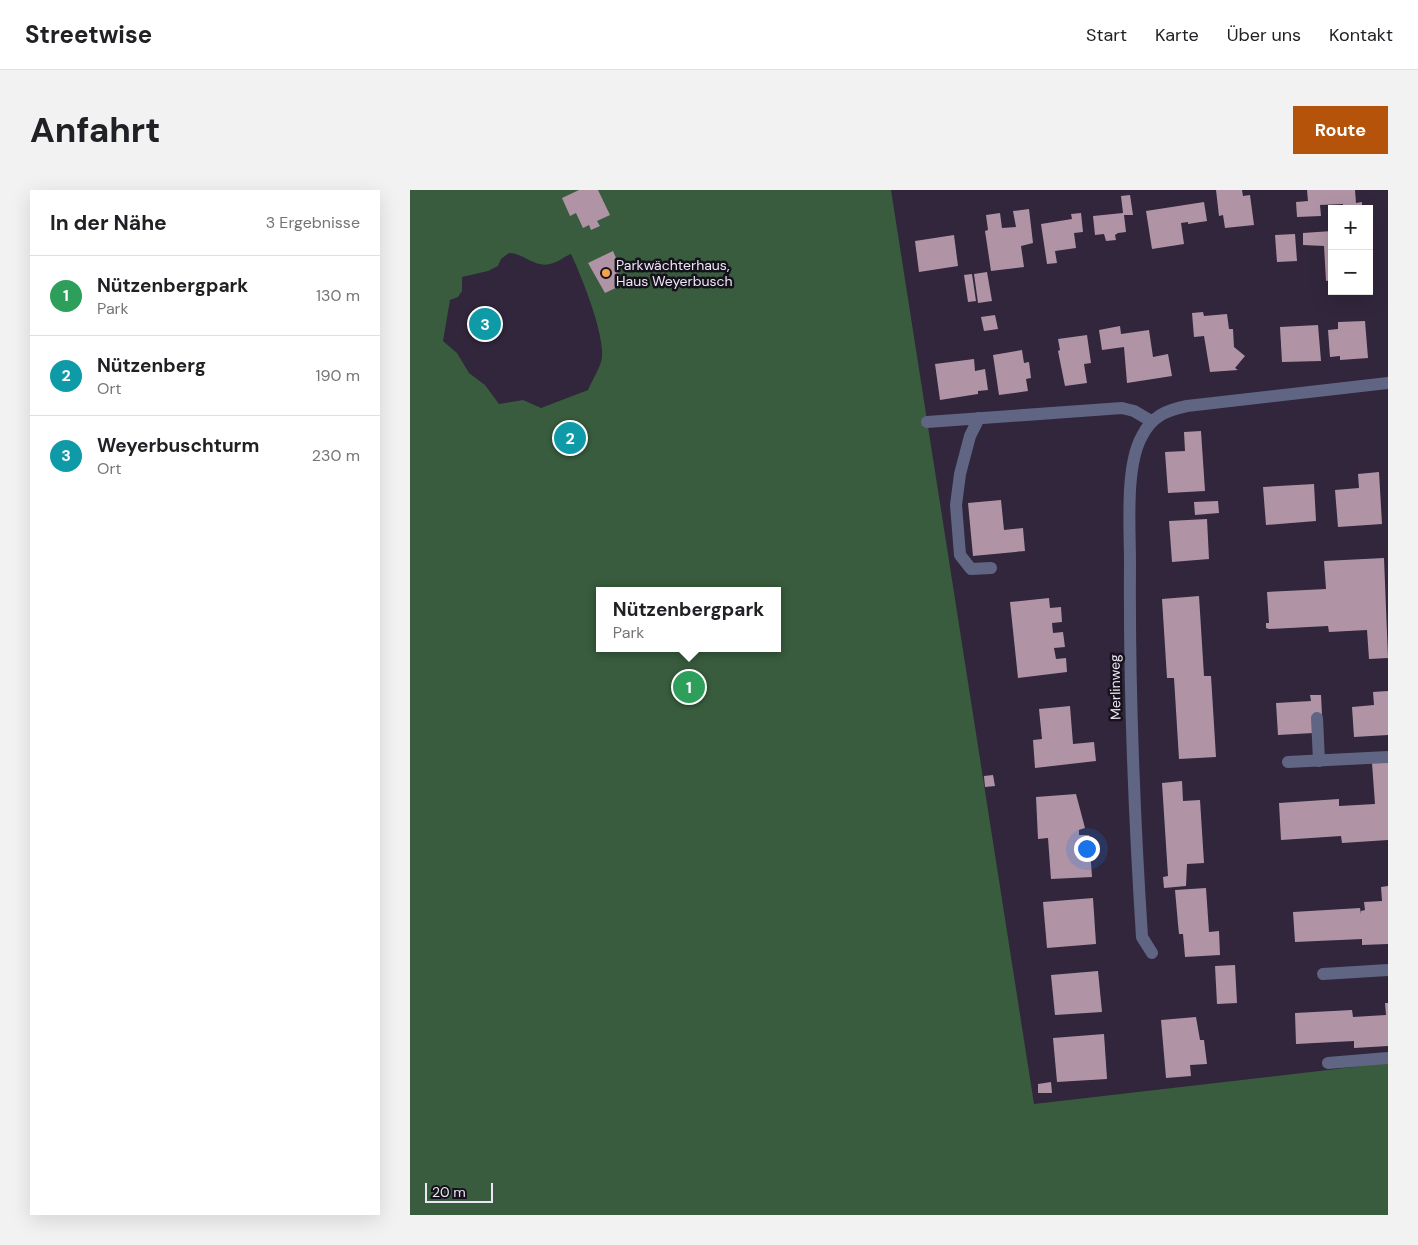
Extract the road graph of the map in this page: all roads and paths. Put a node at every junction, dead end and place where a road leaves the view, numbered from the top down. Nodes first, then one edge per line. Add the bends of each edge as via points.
1 (1388, 384) edge
2 (979, 418) junction
3 (1151, 421) junction
4 (927, 422) dead end
5 (992, 568) dead end
6 (1317, 718) dead end
7 (1388, 757) edge
8 (1319, 761) junction
9 (1288, 762) dead end
10 (1152, 953) dead end
11 (1388, 970) edge
12 (1323, 974) dead end
13 (1388, 1058) edge
14 (1328, 1063) dead end

1 - 3 street via 1187,406 1167,410
2 - 3 street via 1122,408
2 - 4 street
2 - 5 street via 970,436 960,474 956,505 960,555 971,569
3 - 10 street, Merlinweg via 1141,437 1132,473 1130,666 1133,802 1142,937
6 - 8 street
7 - 8 street
8 - 9 street
11 - 12 street
13 - 14 street

